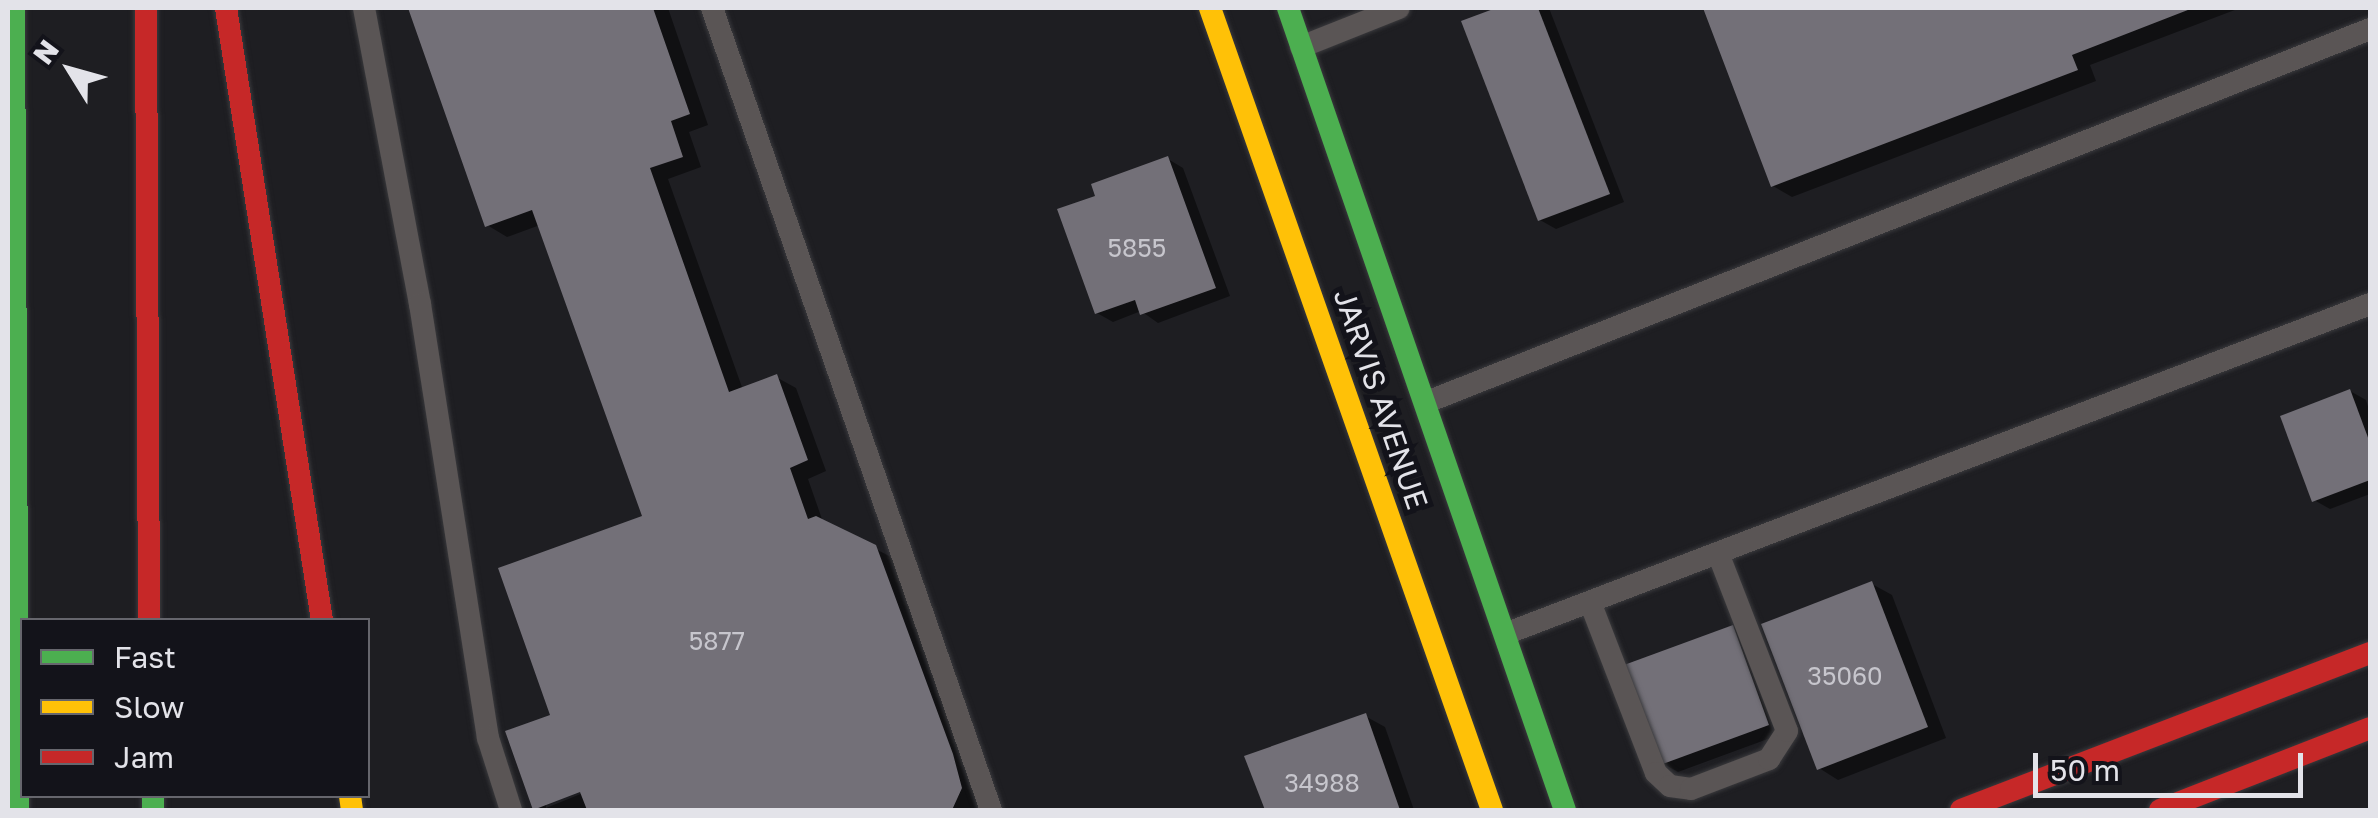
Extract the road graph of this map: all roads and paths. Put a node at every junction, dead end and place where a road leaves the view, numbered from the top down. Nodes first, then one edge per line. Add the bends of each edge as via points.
1 (14, 8) edge
2 (146, 8) edge
3 (226, 8) edge
4 (364, 8) edge
5 (712, 8) edge
6 (1210, 8) edge
7 (1288, 8) edge
8 (1399, 8) edge
9 (2370, 29) edge
10 (1302, 47) junction
11 (2370, 304) edge
12 (1427, 402) junction
13 (1718, 553) junction
14 (1590, 602) junction
15 (149, 618) edge
16 (322, 618) edge
17 (1501, 635) junction
18 (2370, 653) edge
19 (2369, 734) edge
20 (18, 810) edge
21 (511, 810) edge
22 (991, 810) edge
23 (1492, 810) edge
24 (1564, 810) edge
25 (1962, 810) edge
26 (2160, 810) edge

1 - 20 main road
2 - 15 main road
3 - 16 main road
4 - 21 lane via 420,304 488,738
5 - 22 lane
6 - 23 main road, JARVIS AVENUE
7 - 10 main road, JARVIS AVENUE
8 - 10 lane
9 - 12 lane
10 - 12 main road, JARVIS AVENUE
11 - 13 lane
12 - 17 main road, JARVIS AVENUE
13 - 14 lane
13 - 14 lane via 1787,731 1769,759 1680,789 1656,773
14 - 17 lane
17 - 24 main road, JARVIS AVENUE
18 - 25 main road
19 - 26 main road

